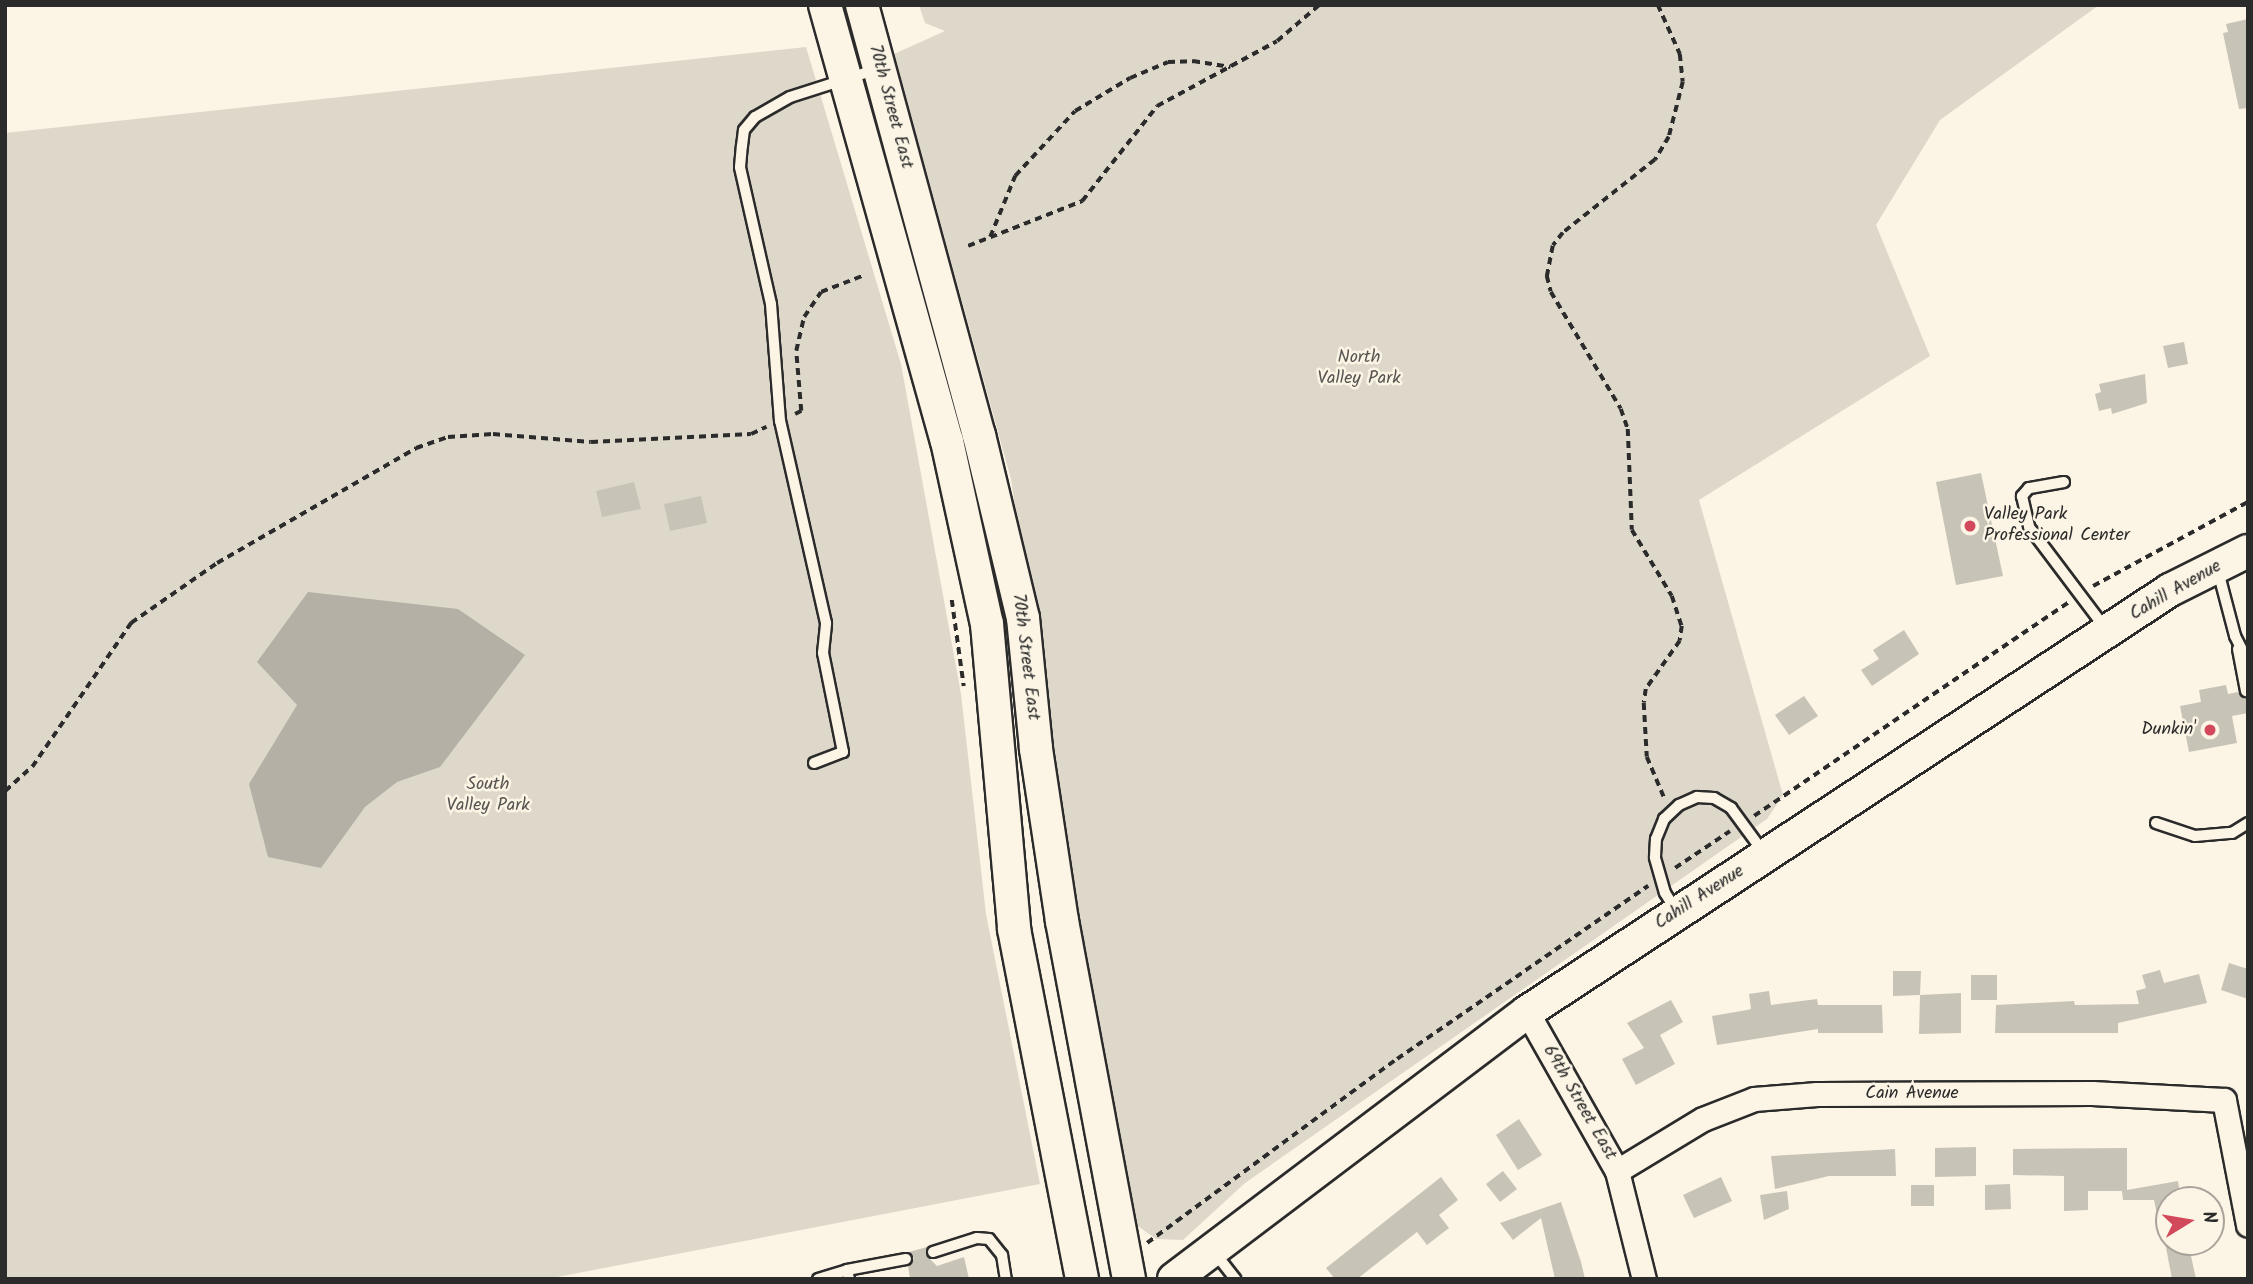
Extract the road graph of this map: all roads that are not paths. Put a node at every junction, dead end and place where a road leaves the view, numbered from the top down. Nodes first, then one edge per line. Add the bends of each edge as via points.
1 (825, 5) edge
2 (862, 5) edge
3 (879, 68) junction
4 (845, 78) junction
5 (2064, 482) dead end
6 (2248, 551) edge
7 (2217, 566) junction
8 (2108, 631) junction
9 (2235, 636) junction
10 (2248, 661) edge
11 (2246, 691) dead end
12 (814, 763) dead end
13 (2156, 823) dead end
14 (2248, 823) edge
15 (1766, 855) junction
16 (1678, 913) junction
17 (1527, 1012) junction
18 (1617, 1171) junction
19 (2248, 1225) edge
20 (1214, 1251) junction
21 (933, 1252) dead end
22 (906, 1259) dead end
23 (848, 1275) edge
24 (818, 1279) edge
25 (1006, 1279) edge
26 (1082, 1279) edge
27 (1129, 1279) edge
28 (1174, 1279) edge
29 (1235, 1279) edge
30 (1644, 1279) edge

1 - 4 main road, 70th Street East
2 - 3 main road, 70th Street East
3 - 4 lane
3 - 27 main road, 70th Street East via 976,422 1023,618 1036,750 1062,921
4 - 12 lane via 790,97 755,117 744,130 740,167 771,304 780,421 826,623 823,653 844,752
4 - 26 main road, 70th Street East via 947,441 987,624 1014,929
5 - 8 lane via 2029,488 2022,496 2029,527
6 - 7 main road, Cahill Avenue
7 - 8 main road, Cahill Avenue
7 - 9 lane
8 - 15 main road, Cahill Avenue
9 - 10 lane
9 - 11 lane
13 - 14 lane via 2195,836 2232,833
15 - 16 main road, Cahill Avenue
15 - 16 lane via 1731,808 1714,798 1697,797 1675,809 1656,839 1655,857 1665,893
16 - 17 main road, Cahill Avenue
17 - 18 street, 69th Street East
17 - 20 main road, Cahill Avenue
18 - 19 street, Cain Avenue via 1703,1119 1754,1100 1817,1094 2092,1093 2224,1100
18 - 30 street, 69th Street East
20 - 28 main road, Cahill Avenue
20 - 29 lane
21 - 25 lane via 977,1238 989,1239 1002,1255
22 - 23 lane
23 - 24 lane

